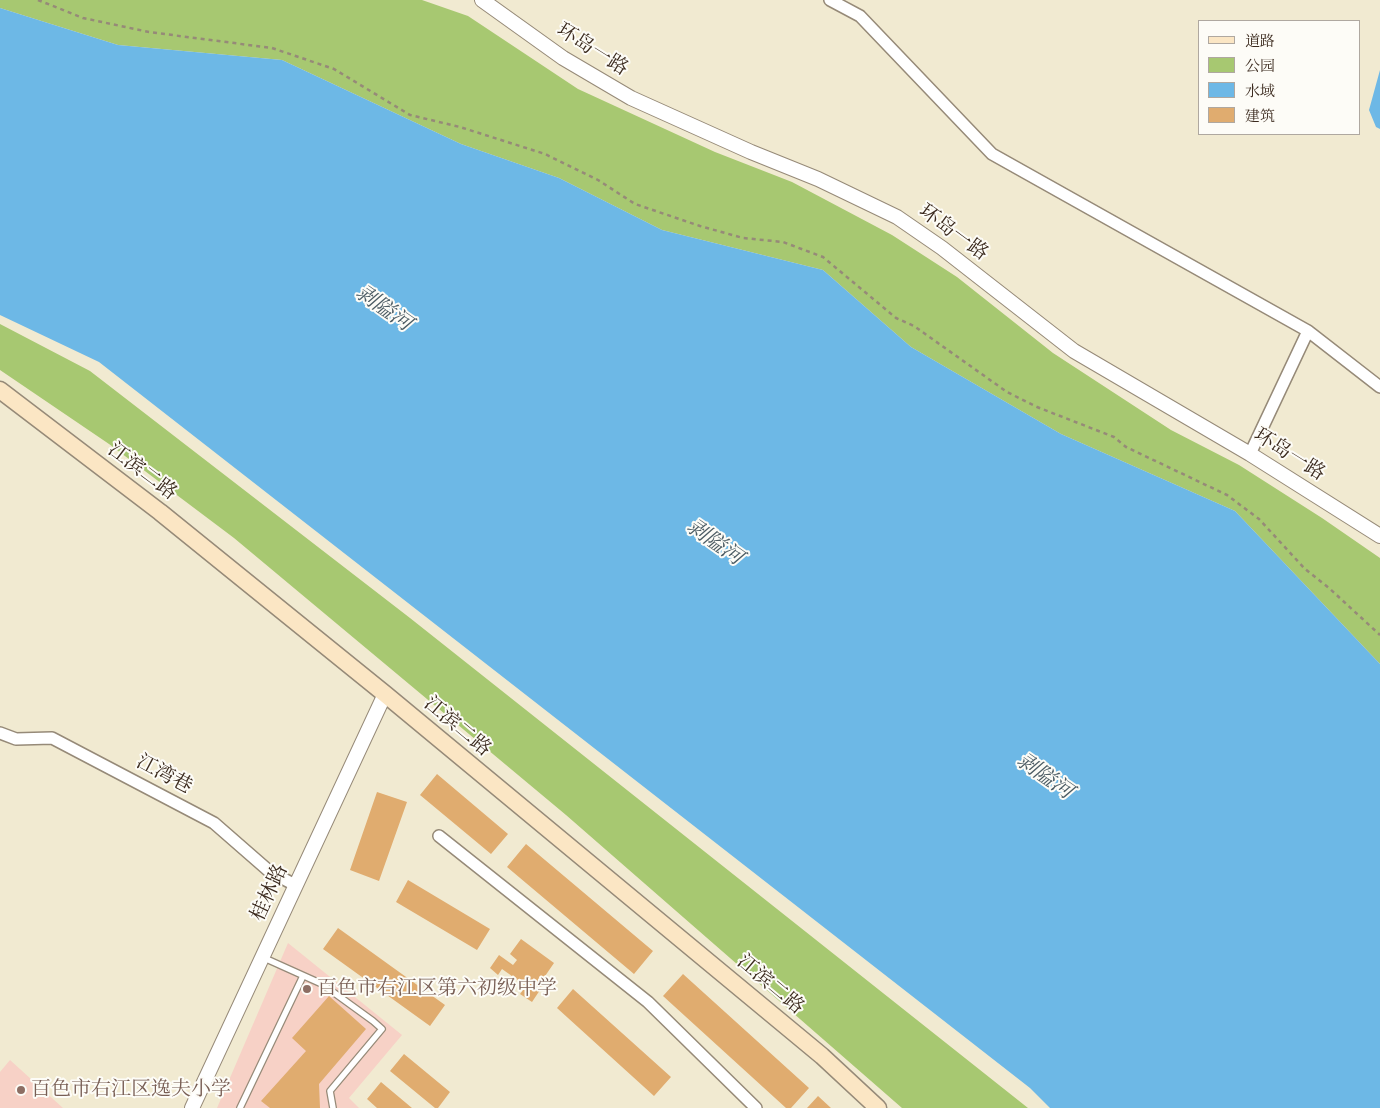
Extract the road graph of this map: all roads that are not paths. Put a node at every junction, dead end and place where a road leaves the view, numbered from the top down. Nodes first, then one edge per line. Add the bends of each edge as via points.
1 (482, 0) edge
2 (830, 0) edge
3 (1308, 331) junction
4 (1380, 387) edge
5 (0, 390) edge
6 (1250, 454) junction
7 (1380, 536) edge
8 (385, 694) junction
9 (0, 733) edge
10 (439, 836) dead end
11 (296, 886) junction
12 (262, 957) junction
13 (303, 976) junction
14 (192, 1108) edge
15 (240, 1108) edge
16 (333, 1108) edge
17 (756, 1108) edge
18 (878, 1108) edge

1 - 6 street, 环岛一路 via 563,58 631,98 897,217 1074,351
2 - 3 street via 860,16 992,154
3 - 4 street
3 - 6 street
5 - 8 main road, 江滨二路 via 160,512
6 - 7 street, 环岛一路
8 - 11 street, 桂林路
8 - 18 main road, 江滨二路 via 822,1056
9 - 11 street, 江湾巷 via 16,739 52,738 214,823 269,871
10 - 17 street via 648,1002
11 - 12 street, 桂林路
12 - 13 lane
12 - 14 street, 桂林路
13 - 15 lane
13 - 16 lane via 322,984 382,1030 330,1091

